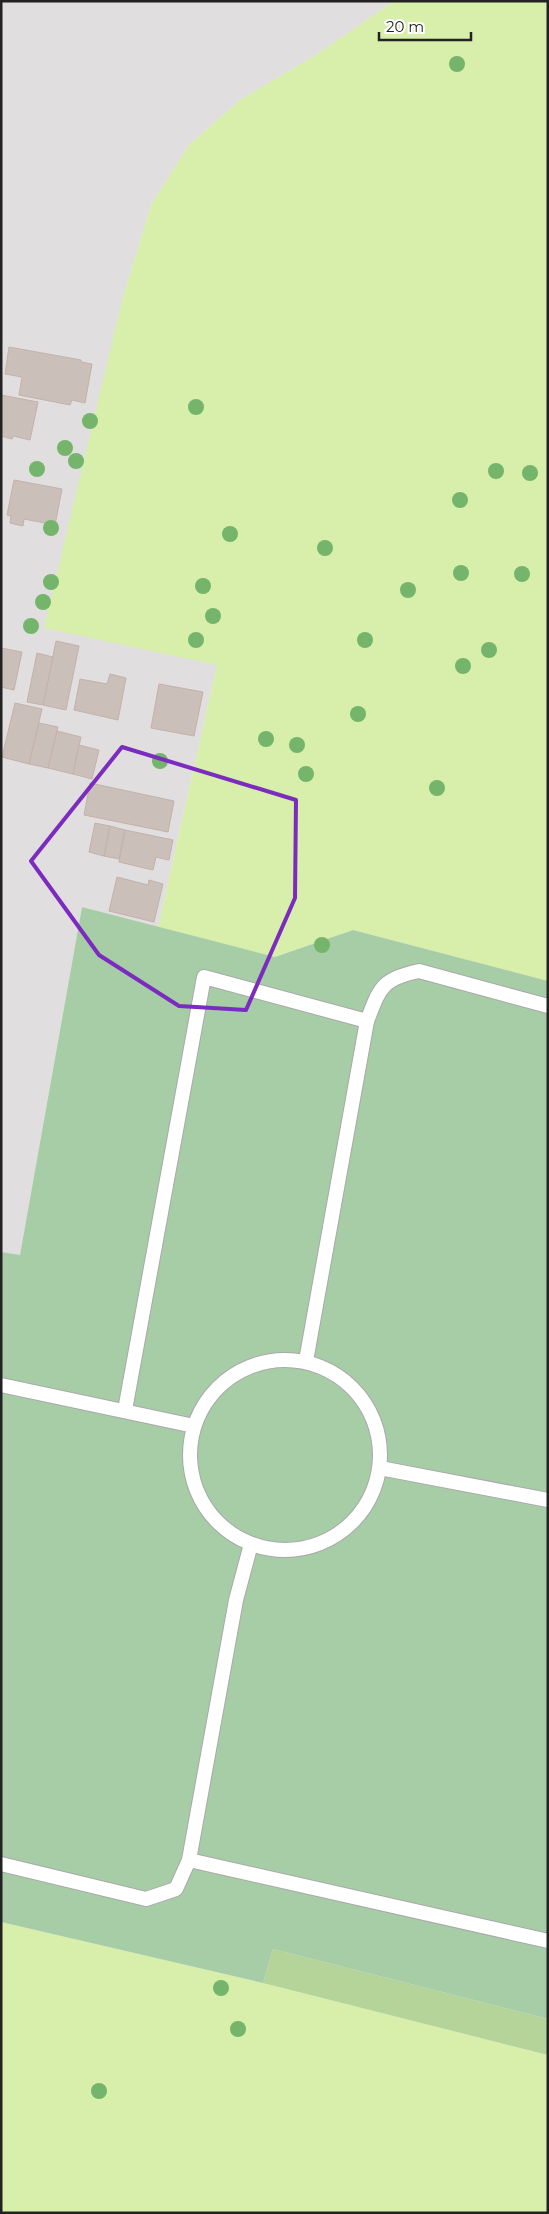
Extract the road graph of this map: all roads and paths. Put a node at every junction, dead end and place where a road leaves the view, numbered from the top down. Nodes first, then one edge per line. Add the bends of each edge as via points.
1 (548, 1006) edge
2 (366, 1021) junction
3 (306, 1362) junction
4 (1, 1384) edge
5 (125, 1410) junction
6 (194, 1426) junction
7 (380, 1468) junction
8 (548, 1500) edge
9 (251, 1544) junction
10 (189, 1860) junction
11 (1, 1864) edge
12 (548, 1941) edge

1 - 2 lane via 419,971 386,982
2 - 3 lane
2 - 5 lane via 204,977
3 - 6 lane via 277,1360 250,1365 225,1380 206,1400
3 - 7 lane via 332,1372 355,1389 371,1413 380,1440
4 - 5 lane
5 - 6 lane
6 - 9 lane via 190,1454 198,1492 206,1508 226,1530
7 - 8 lane
7 - 9 lane via 372,1495 357,1520 334,1537 308,1548 279,1550
9 - 10 lane via 236,1600
10 - 11 lane via 176,1889 146,1899
10 - 12 lane

